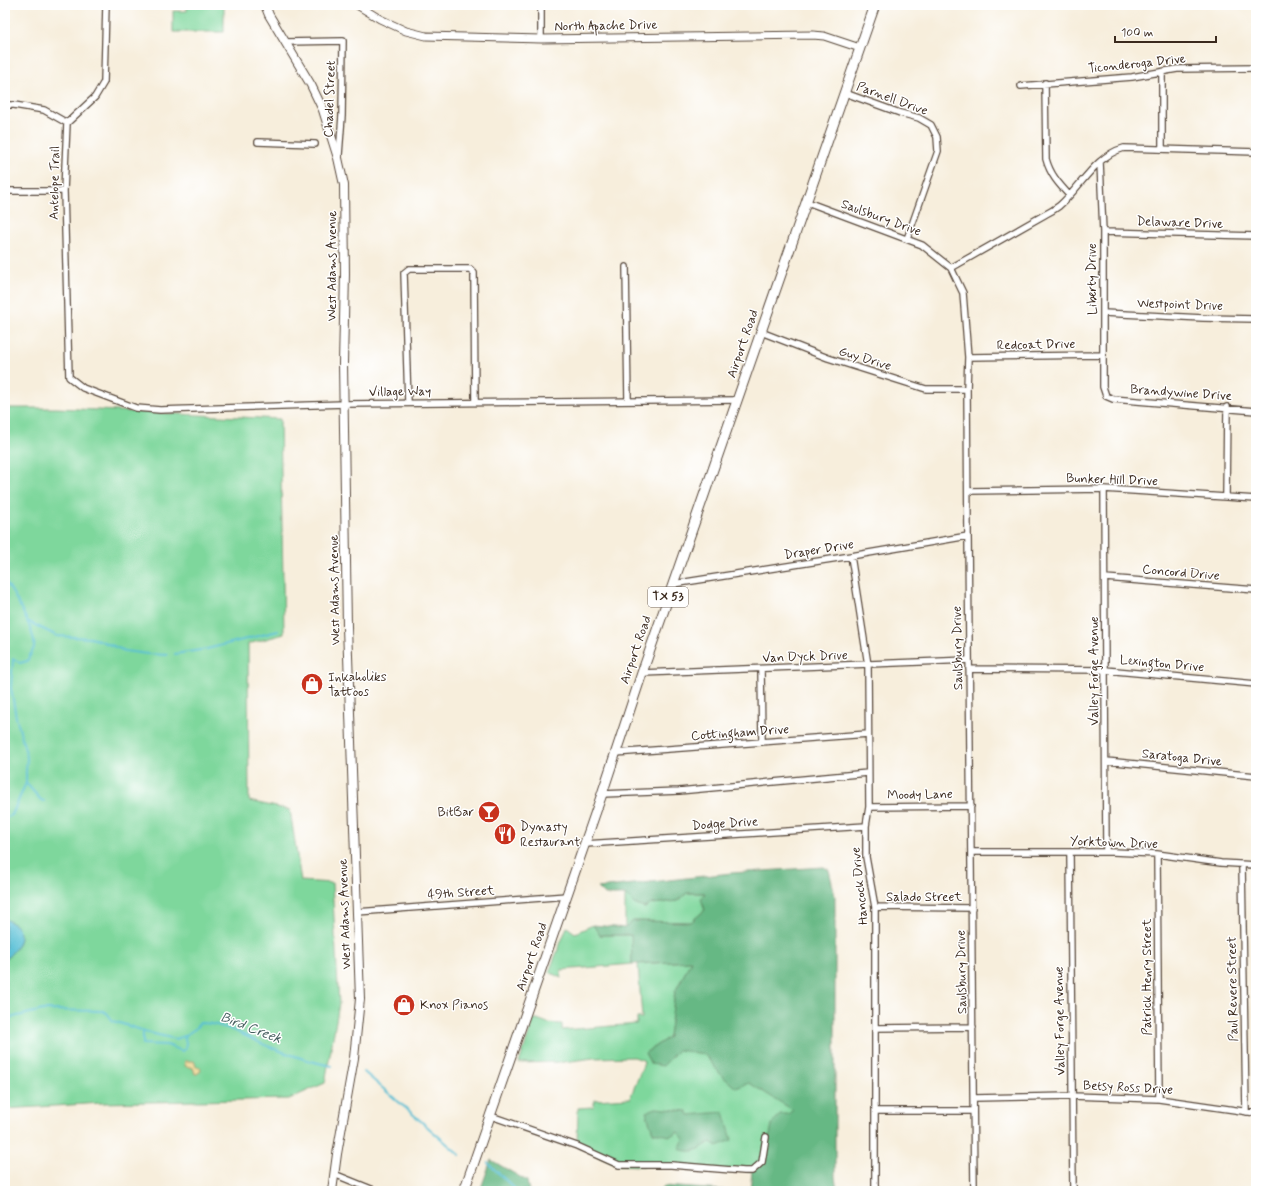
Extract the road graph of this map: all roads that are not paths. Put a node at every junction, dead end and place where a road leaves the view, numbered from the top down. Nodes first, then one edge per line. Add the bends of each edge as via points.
1 (106, 5) edge
2 (265, 5) edge
3 (357, 5) edge
4 (541, 5) edge
5 (875, 5) edge
6 (541, 39) junction
7 (285, 42) junction
8 (860, 48) junction
9 (1256, 68) edge
10 (1162, 72) junction
11 (1045, 83) junction
12 (1021, 86) dead end
13 (845, 93) junction
14 (5, 105) edge
15 (67, 123) junction
16 (258, 142) dead end
17 (315, 144) dead end
18 (1162, 149) junction
19 (1256, 152) edge
20 (338, 158) junction
21 (1100, 162) junction
22 (5, 191) edge
23 (64, 191) junction
24 (1069, 195) junction
25 (807, 202) junction
26 (1103, 232) junction
27 (1256, 236) edge
28 (907, 239) junction
29 (626, 267) dead end
30 (951, 268) junction
31 (1103, 313) junction
32 (1256, 319) edge
33 (761, 332) junction
34 (1103, 355) junction
35 (968, 357) junction
36 (69, 377) joint
37 (967, 389) junction
38 (1106, 396) joint
39 (738, 400) junction
40 (628, 401) junction
41 (475, 402) junction
42 (408, 403) junction
43 (345, 404) junction
44 (1227, 407) junction
45 (1256, 411) edge
46 (1104, 490) junction
47 (968, 491) junction
48 (1226, 496) junction
49 (1256, 499) edge
50 (968, 536) junction
51 (851, 556) junction
52 (1105, 578) junction
53 (673, 584) junction
54 (1256, 590) edge
55 (969, 660) junction
56 (868, 665) junction
57 (761, 669) junction
58 (969, 669) junction
59 (1105, 670) junction
60 (642, 673) junction
61 (1256, 684) edge
62 (868, 734) junction
63 (762, 742) junction
64 (615, 753) junction
65 (1106, 761) junction
66 (868, 773) junction
67 (1256, 776) edge
68 (602, 794) junction
69 (971, 806) junction
70 (869, 807) junction
71 (866, 826) junction
72 (584, 844) junction
73 (972, 852) junction
74 (1070, 852) junction
75 (1106, 852) junction
76 (1157, 854) junction
77 (1242, 865) junction
78 (1256, 865) edge
79 (567, 896) junction
80 (875, 907) junction
81 (972, 908) junction
82 (357, 912) junction
83 (875, 1028) junction
84 (973, 1028) junction
85 (1072, 1096) junction
86 (974, 1098) junction
87 (1159, 1099) junction
88 (876, 1111) junction
89 (973, 1111) junction
90 (1246, 1112) junction
91 (1256, 1113) edge
92 (490, 1116) junction
93 (766, 1137) dead end
94 (334, 1174) junction
95 (1073, 1190) dead end
96 (332, 1191) edge
97 (376, 1191) edge
98 (464, 1191) edge
99 (877, 1191) edge
100 (974, 1191) edge

1 - 15 street via 104,82 95,97
2 - 7 main road, West Adams Avenue
3 - 6 street, North Apache Drive via 406,31 426,36
4 - 6 street
5 - 8 main road, Airport Road / TX 53
6 - 8 street, North Apache Drive via 813,35
7 - 20 main road, West Adams Avenue via 323,110
7 - 20 street, Chadel Street via 343,41 342,116
8 - 13 main road, Airport Road / TX 53
9 - 10 street, Ticonderoga Drive
10 - 11 street, Ticonderoga Drive via 1132,77
10 - 18 street
11 - 12 street, Ticonderoga Drive
11 - 24 street via 1046,159 1055,180
13 - 25 main road, Airport Road / TX 53
13 - 28 street, Parnell Drive via 919,118 931,125 938,137 938,151
14 - 15 street via 44,110
15 - 23 street, Antelope Trail
16 - 17 street
18 - 19 street
18 - 21 street via 1124,148 1114,151
20 - 43 main road, West Adams Avenue via 344,185
21 - 24 street
21 - 26 street, Liberty Drive
22 - 23 street
23 - 36 street, Antelope Trail
24 - 30 street via 1059,206
25 - 28 street, Saulsbury Drive
25 - 33 main road, Airport Road / TX 53
26 - 27 street, Delaware Drive
26 - 31 street, Liberty Drive
28 - 30 street, Saulsbury Drive via 922,245
29 - 40 street
30 - 35 street, Saulsbury Drive via 963,293
31 - 32 street, Westpoint Drive
31 - 34 street, Liberty Drive
33 - 37 street, Guy Drive via 828,358 926,389
33 - 39 main road, Airport Road / TX 53
34 - 35 street, Redcoat Drive
34 - 38 street, Liberty Drive via 1103,387
35 - 37 street, Saulsbury Drive
36 - 43 street, Village Way via 83,388 136,408 160,410
37 - 47 street, Saulsbury Drive
38 - 44 street, Brandywine Drive via 1113,400
39 - 40 street, Village Way
39 - 53 main road, Airport Road / TX 53
40 - 41 street, Village Way
41 - 42 street, Village Way
41 - 42 street via 474,273 470,269 410,270 404,273
42 - 43 street, Village Way
43 - 82 main road, West Adams Avenue via 347,628
44 - 45 street, Brandywine Drive
44 - 48 street
46 - 47 street, Bunker Hill Drive
46 - 48 street, Bunker Hill Drive
46 - 52 street, Valley Forge Avenue
47 - 50 street, Saulsbury Drive
48 - 49 street, Bunker Hill Drive
50 - 51 street, Draper Drive
50 - 55 street, Saulsbury Drive
51 - 53 street, Draper Drive
51 - 56 street, Hancock Drive
52 - 54 street, Concord Drive
52 - 59 street, Valley Forge Avenue
53 - 60 main road, Airport Road / TX 53
55 - 56 street, Van Dyck Drive
55 - 58 street, Saulsbury Drive
56 - 57 street, Van Dyck Drive
56 - 62 street, Hancock Drive
57 - 60 street, Van Dyck Drive
57 - 63 street
58 - 59 street, Lexington Drive
58 - 69 street, Saulsbury Drive
59 - 61 street, Lexington Drive
59 - 65 street, Valley Forge Avenue
60 - 64 main road, Airport Road / TX 53
62 - 63 street, Cottingham Drive
62 - 66 street, Hancock Drive
63 - 64 street, Cottingham Drive
64 - 68 main road, Airport Road / TX 53
65 - 67 street, Saratoga Drive
65 - 75 street, Valley Forge Avenue
66 - 68 street via 679,791
66 - 70 street, Hancock Drive
68 - 72 main road, Airport Road / TX 53
69 - 70 street, Moody Lane
69 - 73 street, Saulsbury Drive
70 - 71 street, Hancock Drive
71 - 72 street, Dodge Drive
71 - 80 street, Hancock Drive via 866,857
72 - 79 main road, Airport Road / TX 53
73 - 74 street, Yorktown Drive
73 - 81 street, Saulsbury Drive
74 - 75 street, Yorktown Drive
74 - 85 street, Valley Forge Avenue
75 - 76 street, Yorktown Drive
76 - 77 street, Yorktown Drive
76 - 87 street, Patrick Henry Street
77 - 78 street, Yorktown Drive
77 - 90 street, Paul Revere Street
79 - 82 street, 49th Street
79 - 92 main road, Airport Road / TX 53
80 - 81 street, Salado Street
80 - 83 street, Hancock Drive
81 - 84 street, Saulsbury Drive
82 - 94 main road, West Adams Avenue via 360,999 354,1058
83 - 84 street
83 - 88 street, Hancock Drive
84 - 86 street, Saulsbury Drive
85 - 86 street, Betsy Ross Drive
85 - 87 street, Betsy Ross Drive
85 - 95 street, Valley Forge Avenue
86 - 89 street, Saulsbury Drive
87 - 90 street, Betsy Ross Drive
88 - 89 street
88 - 99 street, Hancock Drive
89 - 100 street, Saulsbury Drive
90 - 91 street, Betsy Ross Drive
92 - 93 street via 577,1146 619,1164 752,1171 762,1162
92 - 98 main road, Airport Road / TX 53
94 - 96 main road, West Adams Avenue
94 - 97 street

